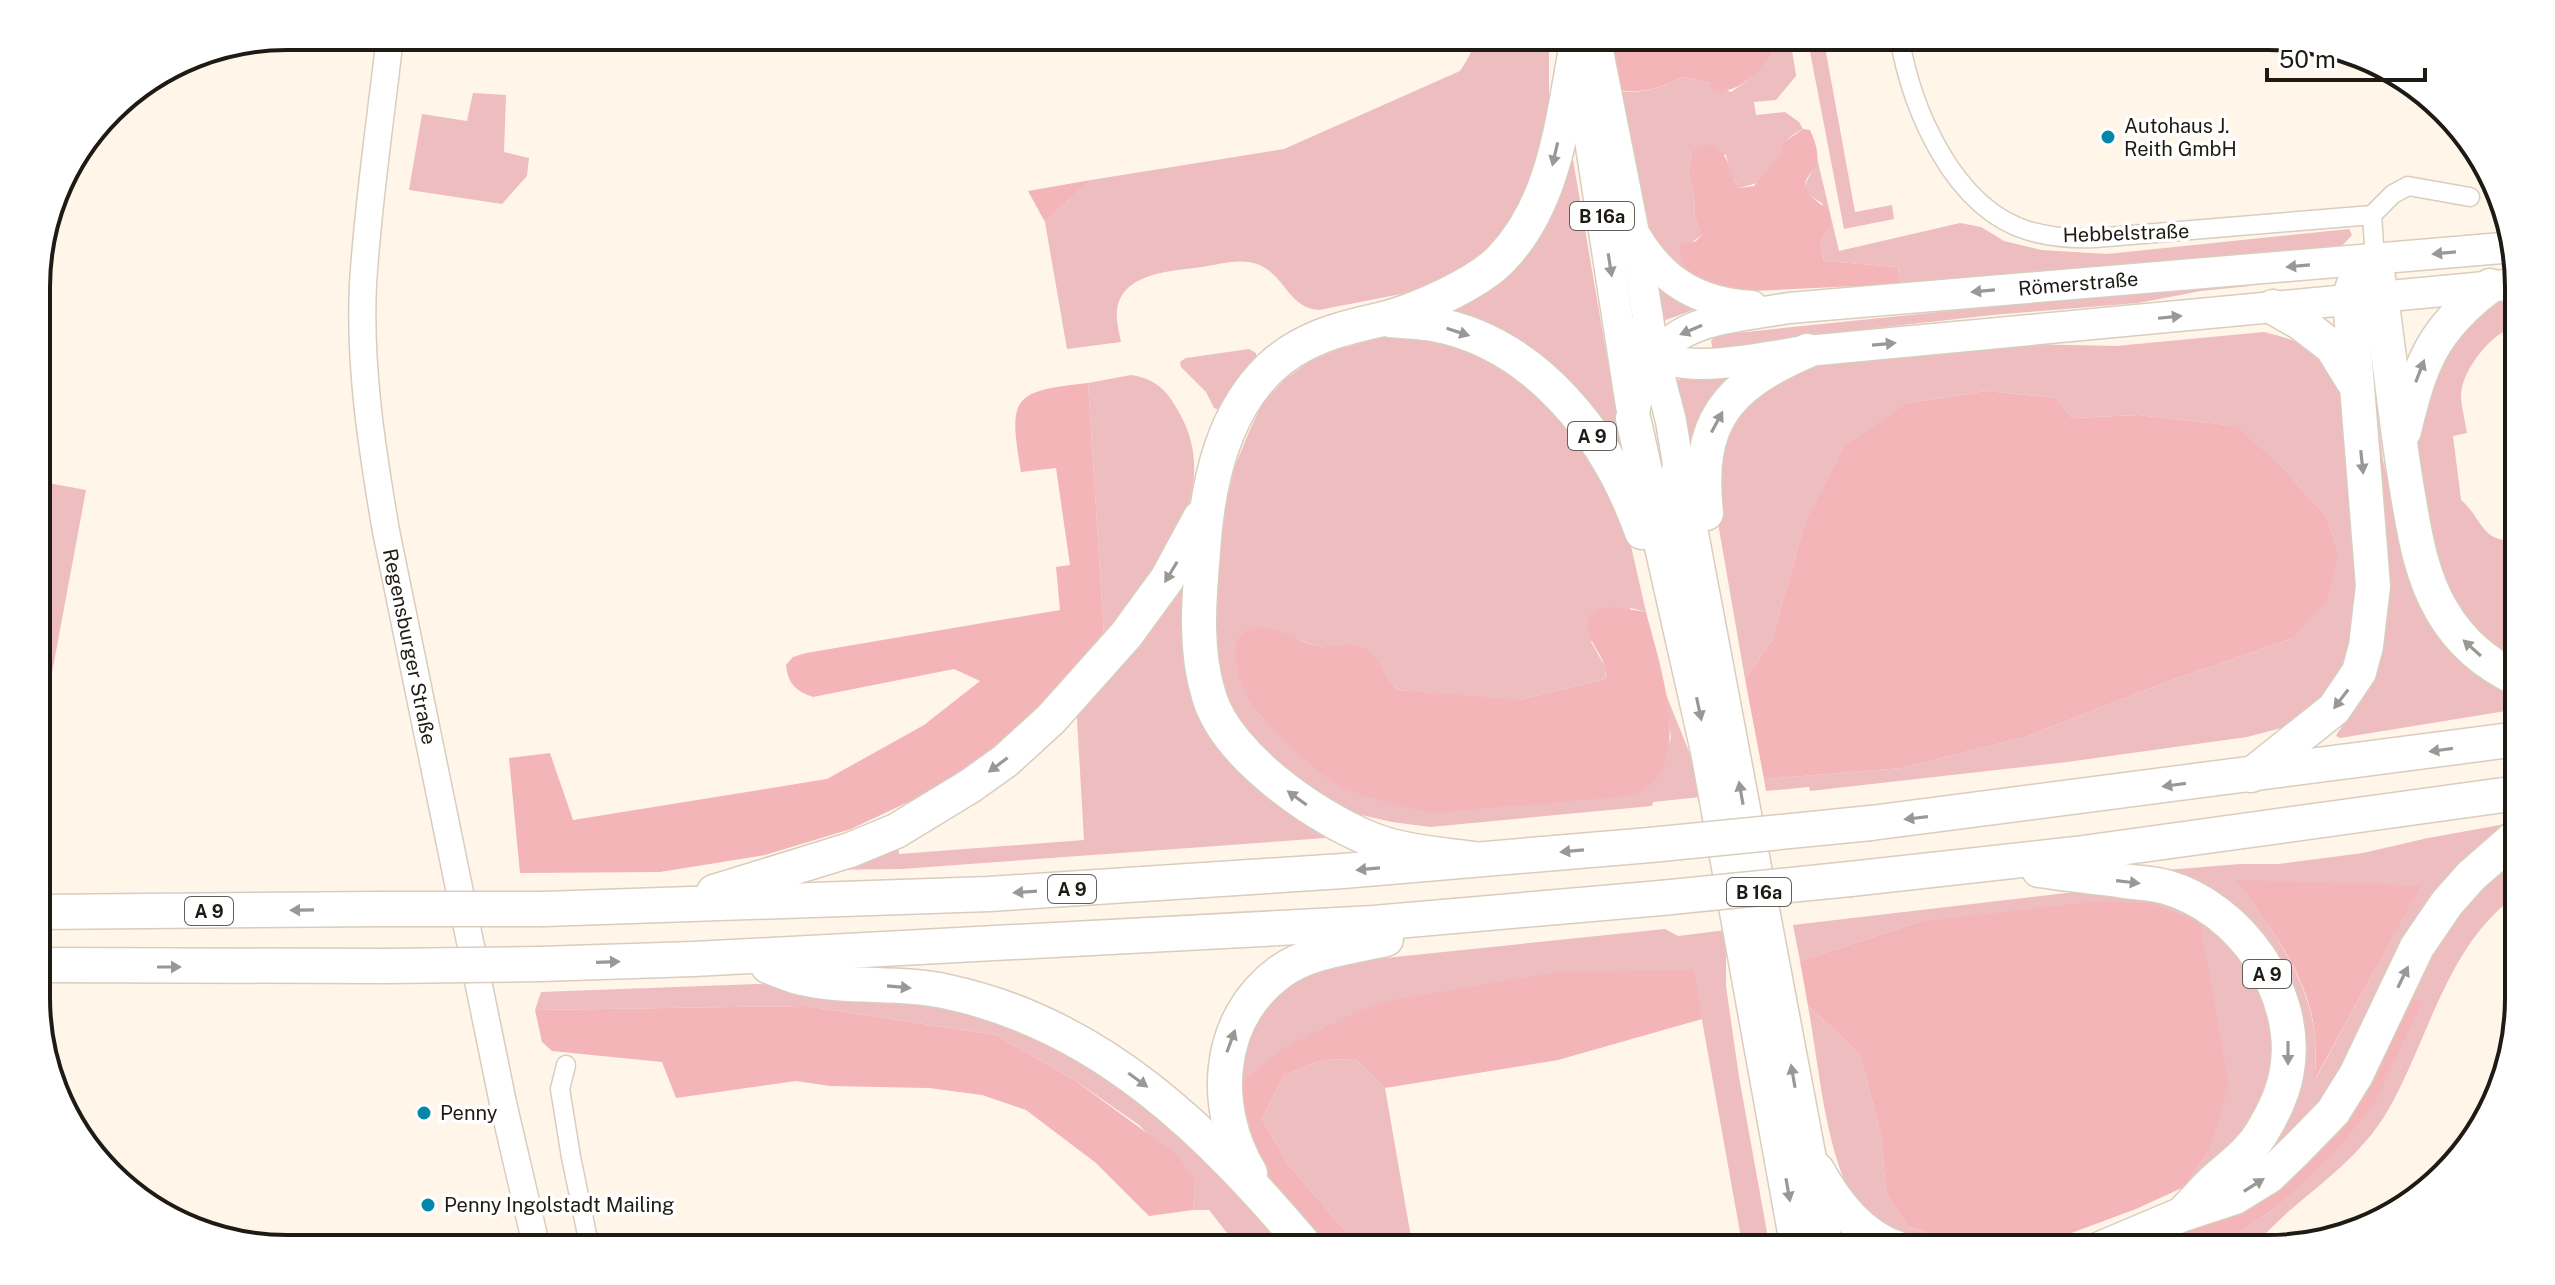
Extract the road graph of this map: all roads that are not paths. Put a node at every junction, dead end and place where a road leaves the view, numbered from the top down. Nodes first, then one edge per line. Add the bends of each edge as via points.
1 (1580, 50) edge
2 (1583, 50) edge
3 (1585, 50) edge
4 (1901, 50) edge
5 (388, 51) edge
6 (2470, 197) dead end
7 (2372, 215) junction
8 (1634, 233) junction
9 (2501, 248) edge
10 (2375, 259) junction
11 (2504, 285) edge
12 (2366, 298) junction
13 (2273, 307) junction
14 (1789, 308) junction
15 (1381, 319) junction
16 (1620, 326) junction
17 (1807, 351) junction
18 (1654, 355) junction
19 (2355, 384) junction
20 (1633, 418) junction
21 (2400, 447) junction
22 (1679, 470) joint
23 (1207, 504) junction
24 (1710, 632) junction
25 (1689, 666) junction
26 (2505, 672) edge
27 (2505, 741) edge
28 (2251, 775) junction
29 (2505, 795) edge
30 (2505, 806) edge
31 (2505, 846) edge
32 (1474, 859) junction
33 (2023, 868) junction
34 (1851, 885) junction
35 (1662, 903) junction
36 (669, 906) junction
37 (50, 912) edge
38 (1421, 930) junction
39 (694, 959) junction
40 (50, 965) edge
41 (768, 966) junction
42 (566, 1065) dead end
43 (1807, 1153) junction
44 (1262, 1194) junction
45 (2183, 1214) junction
46 (1296, 1234) edge
47 (1795, 1234) edge
48 (1823, 1234) edge
49 (1873, 1234) edge
50 (2135, 1234) edge
51 (534, 1235) edge
52 (587, 1235) edge

1 -> 15 highway, A 9 via 1549,182 1518,239 1502,259 1465,285
2 -> 16 main road, B 16a
3 - 8 main road, B 16a
4 - 7 street, Hebbelstraße via 1916,104 1947,163 1985,206 2027,230 2074,239
5 - 51 street, Regensburger Straße via 363,283 371,442
6 - 7 street via 2408,186
7 - 10 street
8 - 14 main road via 1665,274 1697,295 1731,305
8 - 18 main road, B 16a
9 -> 10 main road, Römerstraße
10 - 12 highway via 2351,287
10 -> 14 main road, Römerstraße
11 - 12 main road
21 -> 11 highway via 2427,354 2459,313
12 - 13 main road
12 - 19 highway
12 - 21 highway
17 -> 13 main road
13 - 19 highway via 2332,347
14 -> 18 main road, Römerstraße via 1706,324 1674,338
15 - 23 highway, A 9 via 1303,343 1267,371 1238,408 1216,463
15 -> 25 highway, A 9 via 1433,324 1484,341 1532,368 1556,390 1613,467
16 - 18 main road
16 - 20 main road, B 16a
17 - 18 main road via 1703,364
24 -> 17 highway via 1703,469 1708,437 1721,412 1746,384
18 - 20 main road
18 - 22 main road, B 16a
19 -> 28 highway via 2373,586 2363,659 2334,709
20 - 25 highway, B 16a
26 -> 21 highway via 2459,637 2438,605 2423,568
22 - 24 highway, B 16a
32 -> 23 highway, A 9 via 1385,845 1342,826 1292,795 1234,739 1209,696 1201,649 1198,616
23 -> 36 highway, A 9 via 1167,579 1126,635 1051,719 1005,761 896,831
43 -> 24 highway, B 16a
25 -> 47 highway, B 16a
27 -> 28 highway, A 9
28 -> 32 highway, A 9, bridge via 1871,823
29 - 34 highway, A 9
30 - 33 highway, A 9
45 -> 31 highway, A 9 via 2235,1197 2269,1176 2333,1112 2417,947 2471,876
32 -> 36 highway, A 9 via 989,894
33 - 34 highway, A 9
33 -> 45 highway, A 9 via 2165,886 2188,895 2237,927 2280,998 2289,1044 2282,1092 2262,1132 2237,1163
34 - 35 highway, A 9, bridge
35 - 38 highway, A 9
35 - 39 highway, A 9
36 -> 37 highway, A 9, bridge
38 - 41 highway, A 9
44 -> 38 highway, A 9 via 1241,1157 1225,1107 1224,1069 1235,1029 1256,996 1281,971 1318,955
40 -> 39 highway, A 9, bridge via 385,966
39 - 41 highway, A 9
41 -> 44 highway, A 9 via 803,979 946,991 1045,1024 1132,1075 1174,1107
42 - 52 street via 560,1089
43 - 48 highway, B 16a
43 - 49 highway via 1846,1214
44 - 46 highway, A 9
45 - 50 highway, A 9

